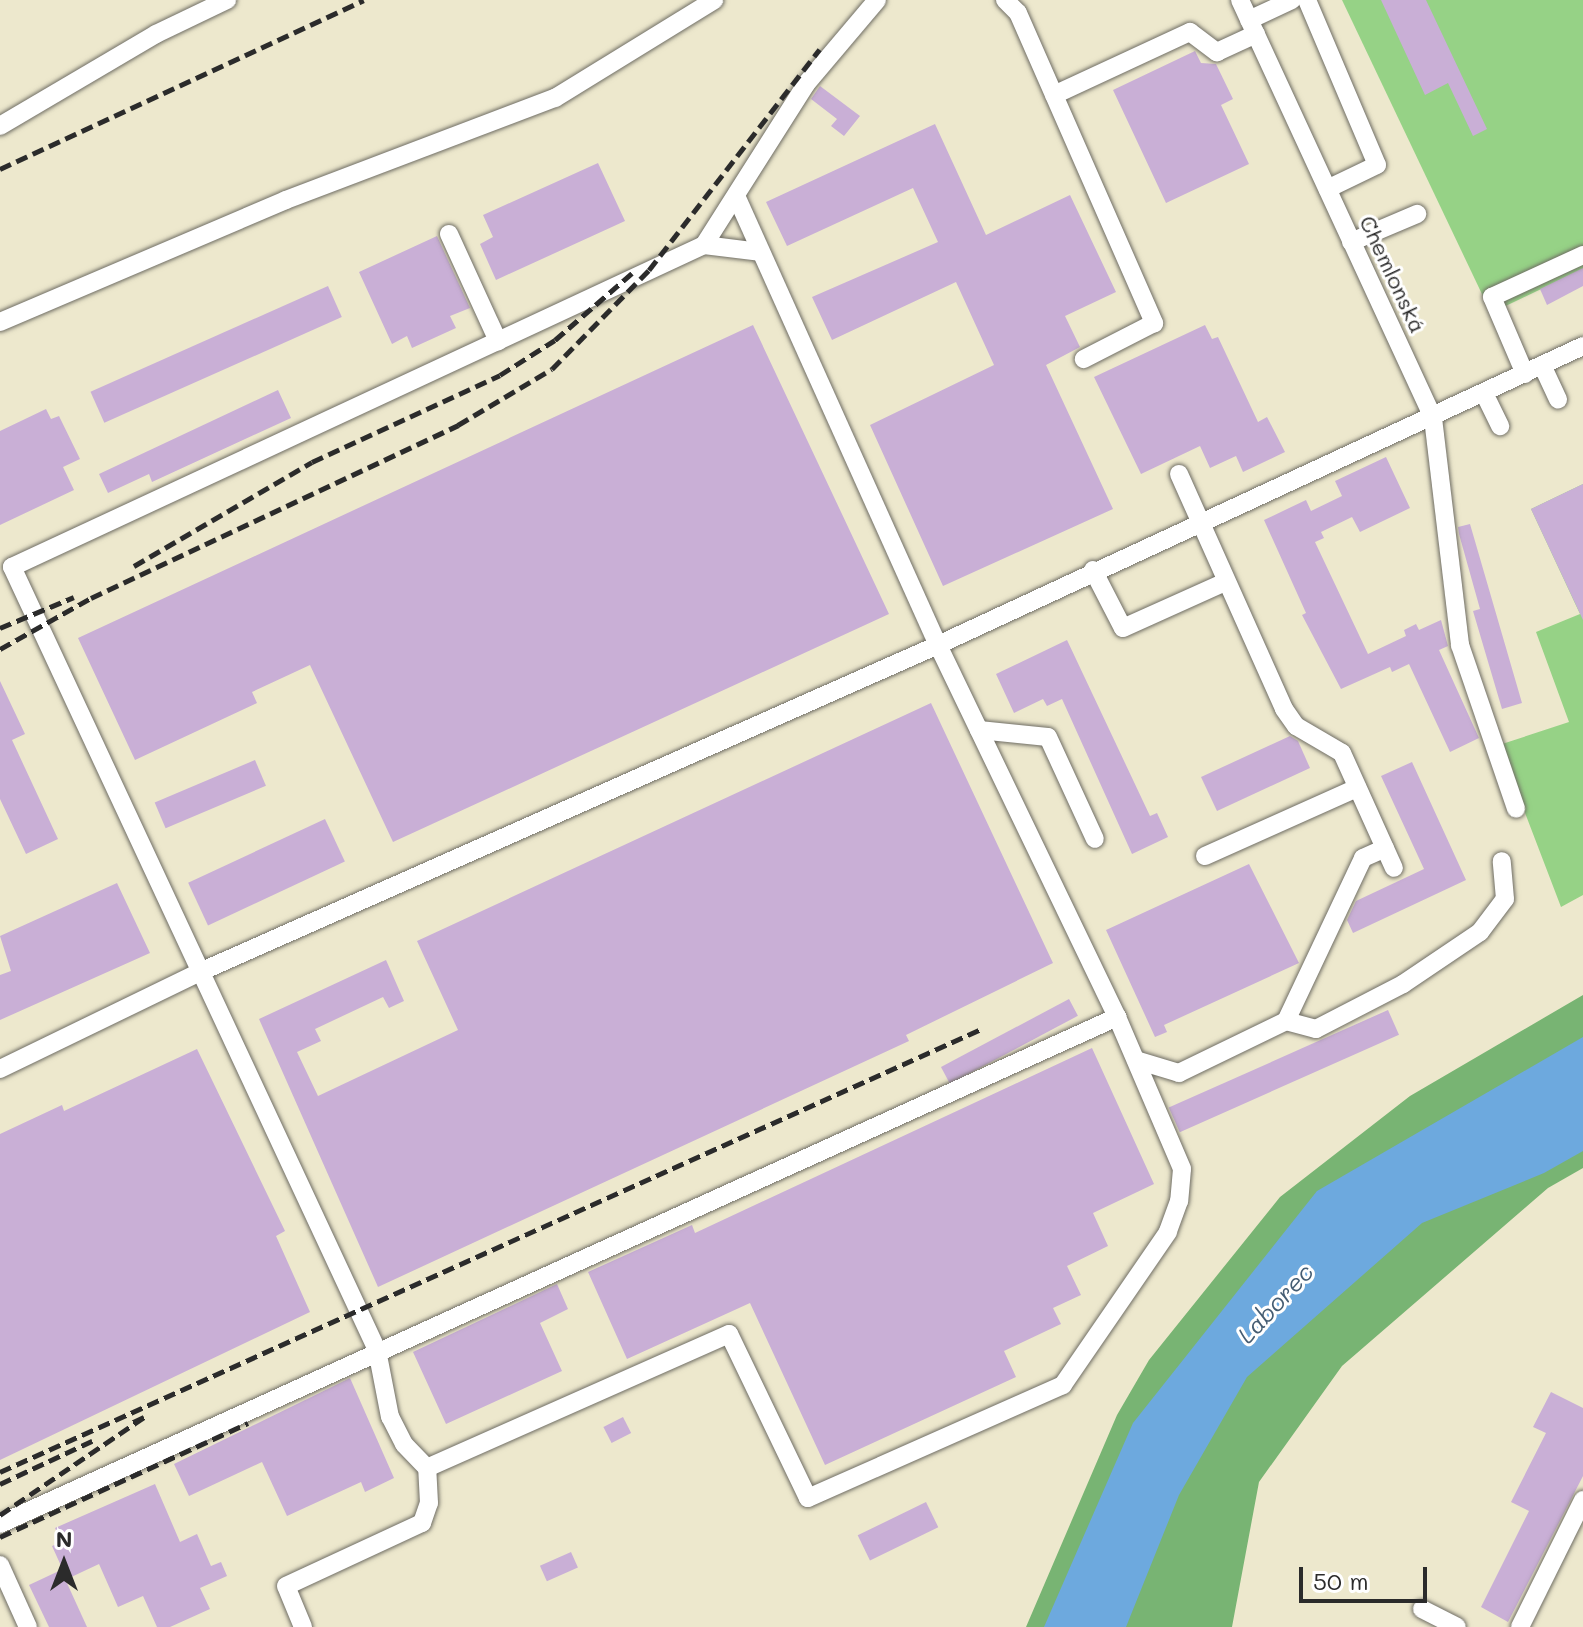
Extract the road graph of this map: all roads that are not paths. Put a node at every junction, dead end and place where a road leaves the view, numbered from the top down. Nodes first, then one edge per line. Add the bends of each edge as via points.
1 (227, 0) edge
2 (714, 0) edge
3 (877, 0) edge
4 (1240, 0) edge
5 (1292, 0) edge
6 (1307, 0) edge
7 (1013, 4) edge
8 (1253, 27) junction
9 (1054, 95) junction
10 (0, 126) edge
11 (1327, 189) junction
12 (737, 198) junction
13 (1417, 214) dead end
14 (449, 234) dead end
15 (1351, 242) junction
16 (704, 245) junction
17 (760, 252) junction
18 (1583, 255) edge
19 (0, 322) edge
20 (498, 341) junction
21 (1583, 346) edge
22 (1084, 359) dead end
23 (1534, 370) junction
24 (1484, 393) junction
25 (1558, 399) dead end
26 (1433, 418) junction
27 (1500, 426) dead end
28 (1179, 474) dead end
29 (1199, 524) junction
30 (6, 570) edge
31 (1093, 570) junction
32 (1223, 583) junction
33 (938, 645) junction
34 (979, 730) junction
35 (1357, 788) junction
36 (1516, 809) dead end
37 (1095, 839) dead end
38 (1385, 848) junction
39 (1205, 856) dead end
40 (1502, 861) dead end
41 (1394, 868) dead end
42 (200, 972) junction
43 (1117, 1017) junction
44 (1286, 1021) junction
45 (1136, 1060) junction
46 (0, 1069) edge
47 (377, 1350) junction
48 (427, 1468) junction
49 (1583, 1500) edge
50 (0, 1524) edge
51 (0, 1565) edge
52 (1422, 1609) dead end
53 (28, 1627) edge
54 (303, 1627) edge
55 (1457, 1627) edge
56 (1520, 1627) edge

1 - 10 street via 156,34
2 - 19 street via 555,98 286,200
3 - 12 street via 806,84
4 - 8 street, Chemlonská
5 - 8 street
6 - 11 street via 1377,165
7 - 9 street
8 - 9 street via 1217,52 1190,32
8 - 11 street, Chemlonská
9 - 22 street via 1154,323
11 - 15 street, Chemlonská
12 - 16 street
12 - 17 street
13 - 15 street
14 - 20 street
15 - 26 street, Chemlonská
16 - 17 street
16 - 20 street
17 - 33 street
18 - 23 street via 1492,297
20 - 30 street
21 - 23 street
23 - 24 street
23 - 25 street
24 - 26 street
24 - 27 street
26 - 29 street
26 - 36 street, Chemlonská via 1460,645
28 - 29 street
29 - 31 street
29 - 32 street
30 - 42 street
31 - 32 street via 1123,628
31 - 33 street
32 - 35 street via 1284,709 1296,726 1342,753
33 - 34 street
33 - 42 street
34 - 37 street via 1048,737
34 - 43 street
35 - 38 street
35 - 39 street
38 - 41 street
38 - 44 street via 1363,858
40 - 44 street via 1505,899 1480,932 1403,984 1316,1029
42 - 46 street
42 - 47 street
43 - 45 street
43 - 47 street
44 - 45 street via 1179,1073
45 - 48 street via 1182,1169 1179,1201 1168,1232 1086,1356 1063,1385 1046,1396 808,1498 729,1334
47 - 48 street via 390,1417 404,1444
47 - 50 street
48 - 54 street via 429,1503 422,1523 286,1586
49 - 56 street
51 - 53 street
52 - 55 street

